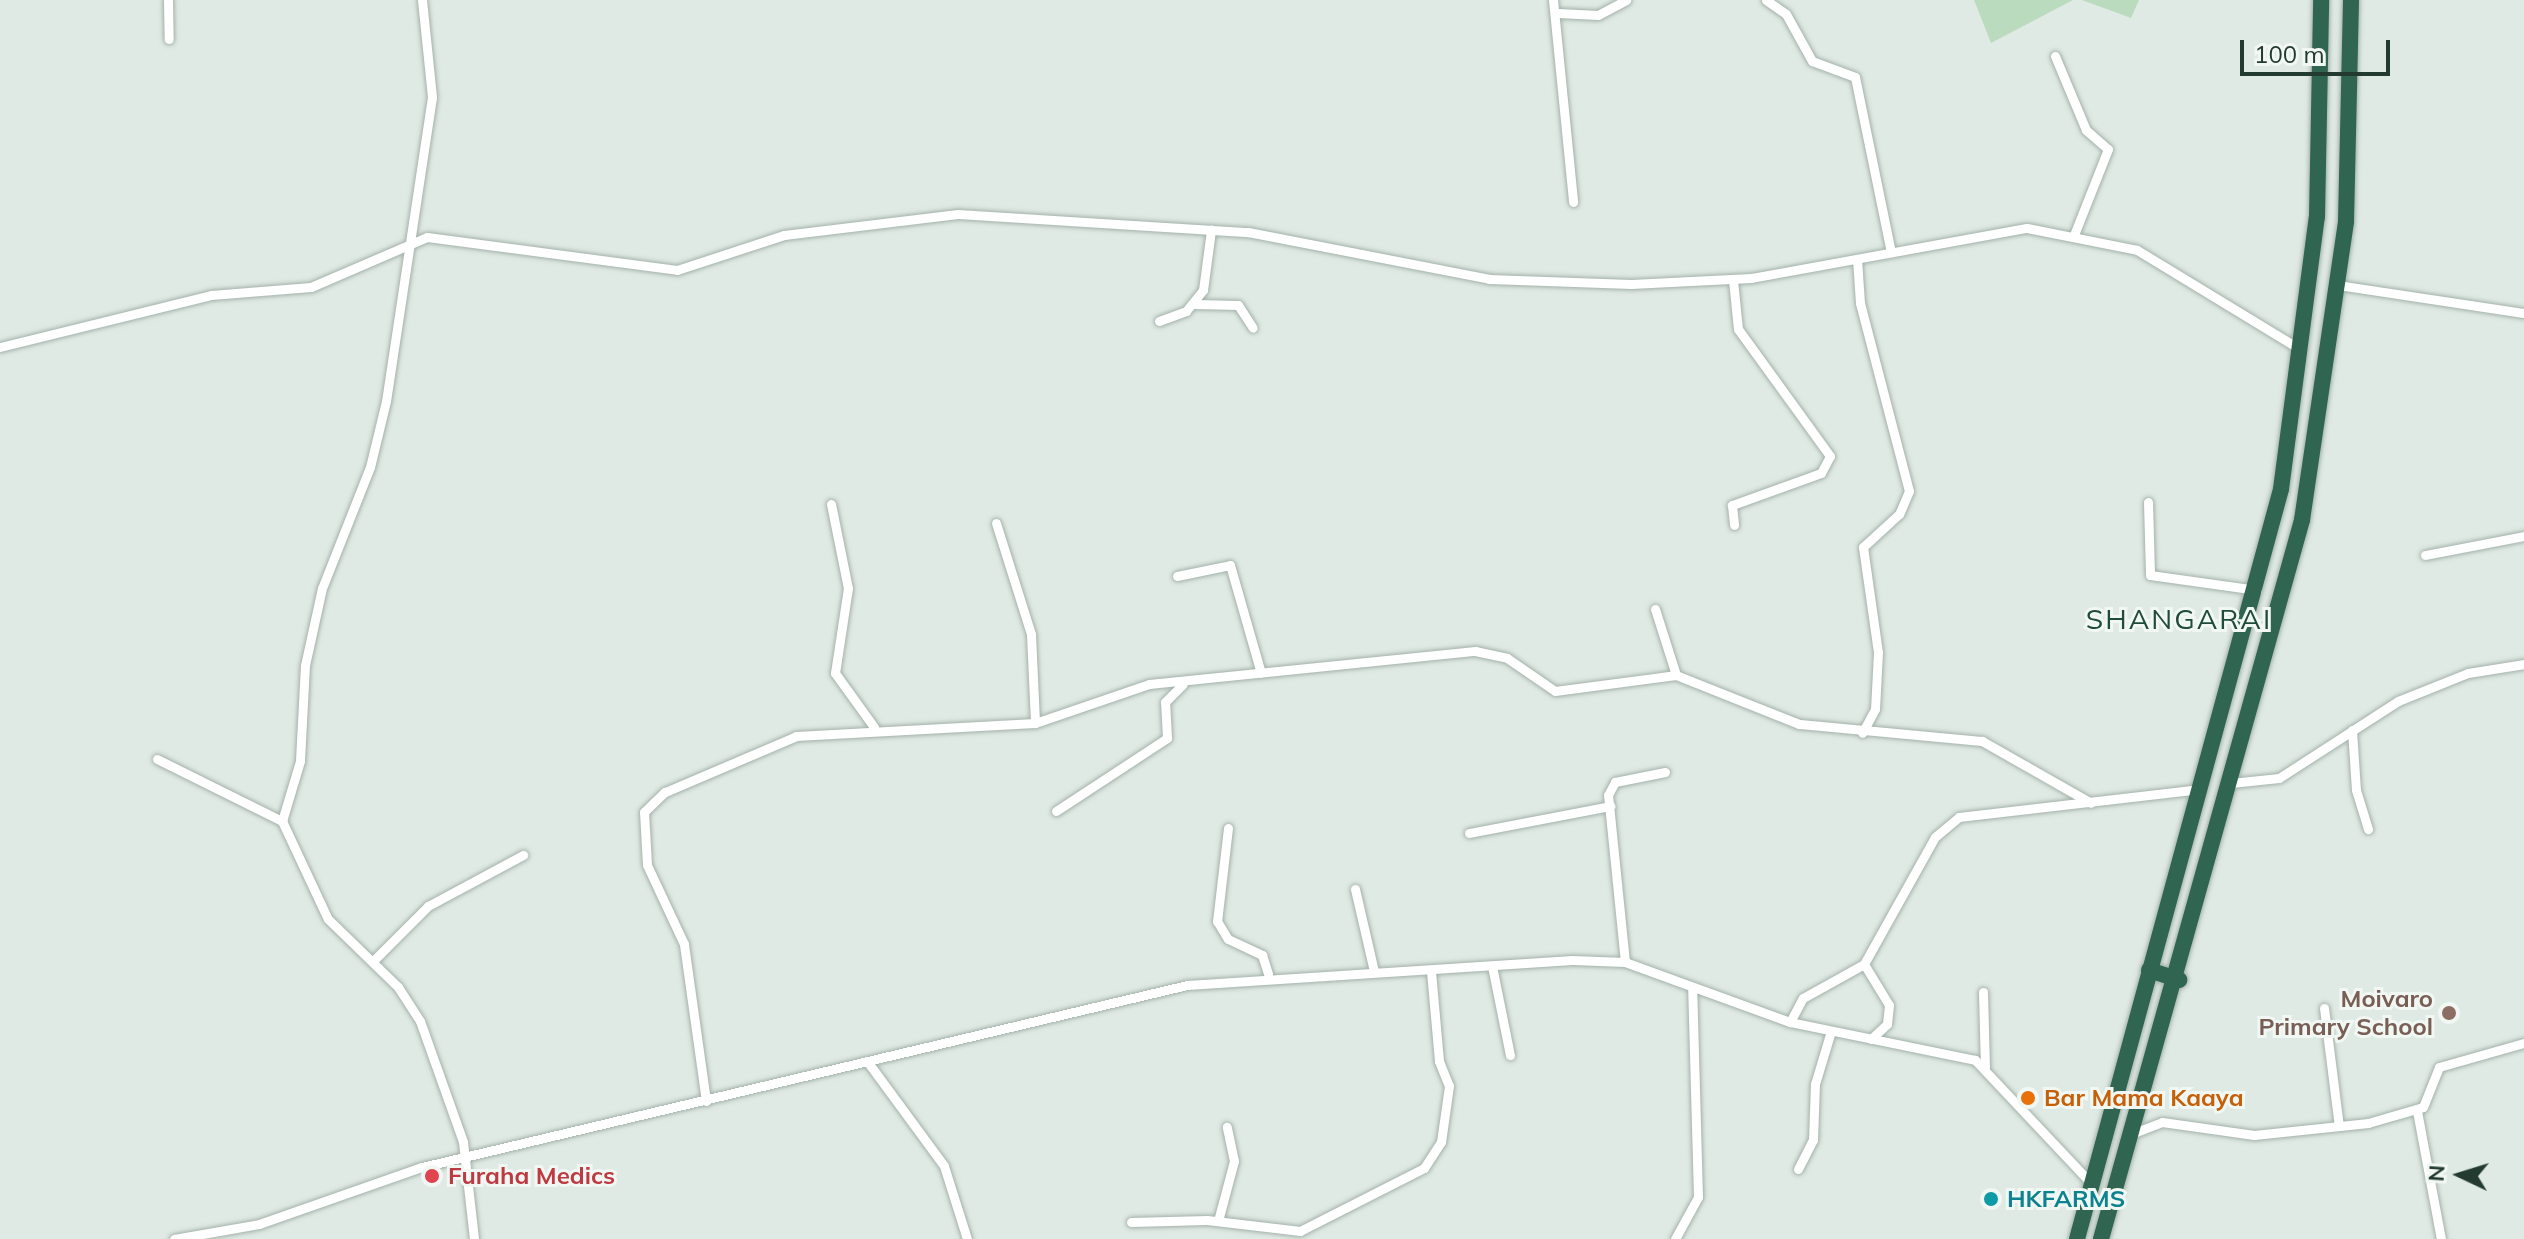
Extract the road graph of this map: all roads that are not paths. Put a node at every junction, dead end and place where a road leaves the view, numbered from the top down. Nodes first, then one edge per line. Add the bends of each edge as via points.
1 (168, 0) edge
2 (422, 0) edge
3 (1553, 0) edge
4 (1626, 0) edge
5 (1766, 0) edge
6 (2321, 0) edge
7 (2351, 0) edge
8 (1558, 13) junction
9 (169, 39) dead end
10 (2055, 56) dead end
11 (1573, 202) dead end
12 (1211, 230) junction
13 (2074, 235) junction
14 (411, 241) junction
15 (1891, 252) junction
16 (1857, 259) junction
17 (1733, 280) junction
18 (2338, 285) junction
19 (1195, 304) junction
20 (2524, 313) edge
21 (1159, 321) dead end
22 (1253, 328) dead end
23 (0, 347) edge
24 (2302, 351) junction
25 (2148, 502) dead end
26 (831, 504) dead end
27 (996, 523) dead end
28 (1734, 525) dead end
29 (2524, 536) edge
30 (2425, 555) dead end
31 (1177, 576) dead end
32 (2257, 590) junction
33 (1655, 609) dead end
34 (2524, 664) edge
35 (1261, 673) junction
36 (1676, 675) junction
37 (1183, 684) junction
38 (1035, 723) junction
39 (874, 727) junction
40 (2352, 730) junction
41 (1862, 733) junction
42 (157, 759) dead end
43 (1665, 772) dead end
44 (2231, 783) junction
45 (2203, 788) junction
46 (2091, 803) junction
47 (1610, 806) junction
48 (1056, 811) dead end
49 (282, 821) junction
50 (1228, 828) dead end
51 (2368, 829) dead end
52 (1469, 833) dead end
53 (523, 855) dead end
54 (1355, 889) dead end
55 (373, 961) junction
56 (1625, 962) junction
57 (1864, 964) junction
58 (1492, 966) junction
59 (2149, 970) junction
60 (1374, 971) junction
61 (1431, 971) junction
62 (1268, 974) junction
63 (2179, 980) junction
64 (1692, 987) junction
65 (1983, 992) dead end
66 (2324, 1008) dead end
67 (1790, 1022) junction
68 (1831, 1031) junction
69 (2128, 1034) junction
70 (1871, 1039) junction
71 (2524, 1043) edge
72 (2158, 1044) junction
73 (1510, 1055) dead end
74 (867, 1061) junction
75 (1985, 1067) junction
76 (706, 1101) junction
77 (2417, 1111) junction
78 (2339, 1126) junction
79 (1227, 1127) dead end
80 (2128, 1136) junction
81 (467, 1159) junction
82 (1798, 1169) dead end
83 (2089, 1181) junction
84 (1218, 1221) junction
85 (1131, 1222) dead end
86 (174, 1239) edge
87 (474, 1239) edge
88 (967, 1239) edge
89 (1675, 1239) edge
90 (2077, 1239) edge
91 (2101, 1239) edge
92 (2441, 1239) edge

1 - 9 street
2 - 14 street via 434,78
3 - 8 street
4 - 8 street via 1598,15
5 - 15 street via 1786,14 1812,61 1855,77
6 - 24 highway via 2317,217
7 - 18 highway
8 - 11 street
10 - 13 street via 2086,130 2108,149
12 - 14 street via 898,216 784,235 677,270 439,237
12 - 17 street via 1489,279
12 - 19 street via 1208,272
13 - 15 street via 2000,231
13 - 24 street via 2164,264
14 - 23 street via 320,285 199,297
14 - 49 street via 376,445 332,556 307,649 300,761
15 - 16 street
16 - 17 street
16 - 41 street via 1860,303 1909,491 1899,514 1863,547 1878,652 1875,709
17 - 28 street via 1738,329 1830,456 1821,473 1732,505
18 - 20 street
18 - 44 highway via 2302,520
19 - 21 street
19 - 22 street via 1238,305
24 - 32 highway
25 - 32 street via 2150,575
26 - 39 street via 848,588 835,673
27 - 38 street via 1031,634
29 - 30 street
31 - 35 street via 1230,565
32 - 45 highway
33 - 36 street
34 - 40 street via 2468,673 2398,701
35 - 36 street via 1475,651 1507,658 1555,691
35 - 37 street
36 - 41 street via 1781,721
37 - 38 street via 1137,687
37 - 48 street via 1165,702 1167,738
38 - 39 street
39 - 76 street via 784,739 665,792 644,812 647,865 684,944
40 - 44 street via 2288,774
40 - 51 street via 2356,790
41 - 46 street via 1989,743
42 - 49 street
43 - 47 street via 1615,782
44 - 63 highway
45 - 46 street
45 - 59 highway
46 - 57 street via 1959,817 1935,837
47 - 52 street
47 - 56 street
49 - 55 street via 322,910
50 - 62 street via 1217,921 1235,944 1262,955
53 - 55 street via 428,906
54 - 60 street
55 - 81 street via 420,1021
56 - 58 street
56 - 64 street
57 - 67 street via 1803,998
57 - 70 street via 1889,1005 1887,1024
58 - 61 street
58 - 73 street
59 - 63 highway
59 - 69 highway
60 - 61 street
60 - 62 street
61 - 84 street via 1439,1061 1449,1086 1441,1142 1424,1168 1312,1229 1272,1232
62 - 74 street via 1187,985
63 - 72 highway
64 - 67 street
64 - 89 street via 1698,1197
65 - 75 street
66 - 78 street
67 - 68 street
68 - 70 street
68 - 82 street via 1815,1084 1813,1140
69 - 72 highway
69 - 83 highway
70 - 75 street via 1957,1053
71 - 77 street via 2439,1067 2429,1100
72 - 80 highway
74 - 76 street
74 - 88 street via 944,1166
75 - 83 street
76 - 81 street
77 - 78 street
77 - 92 street
78 - 80 street via 2254,1135 2162,1122
79 - 84 street via 1234,1161
80 - 91 highway
81 - 86 street via 374,1180 259,1224
81 - 87 street
83 - 90 highway
84 - 85 street

